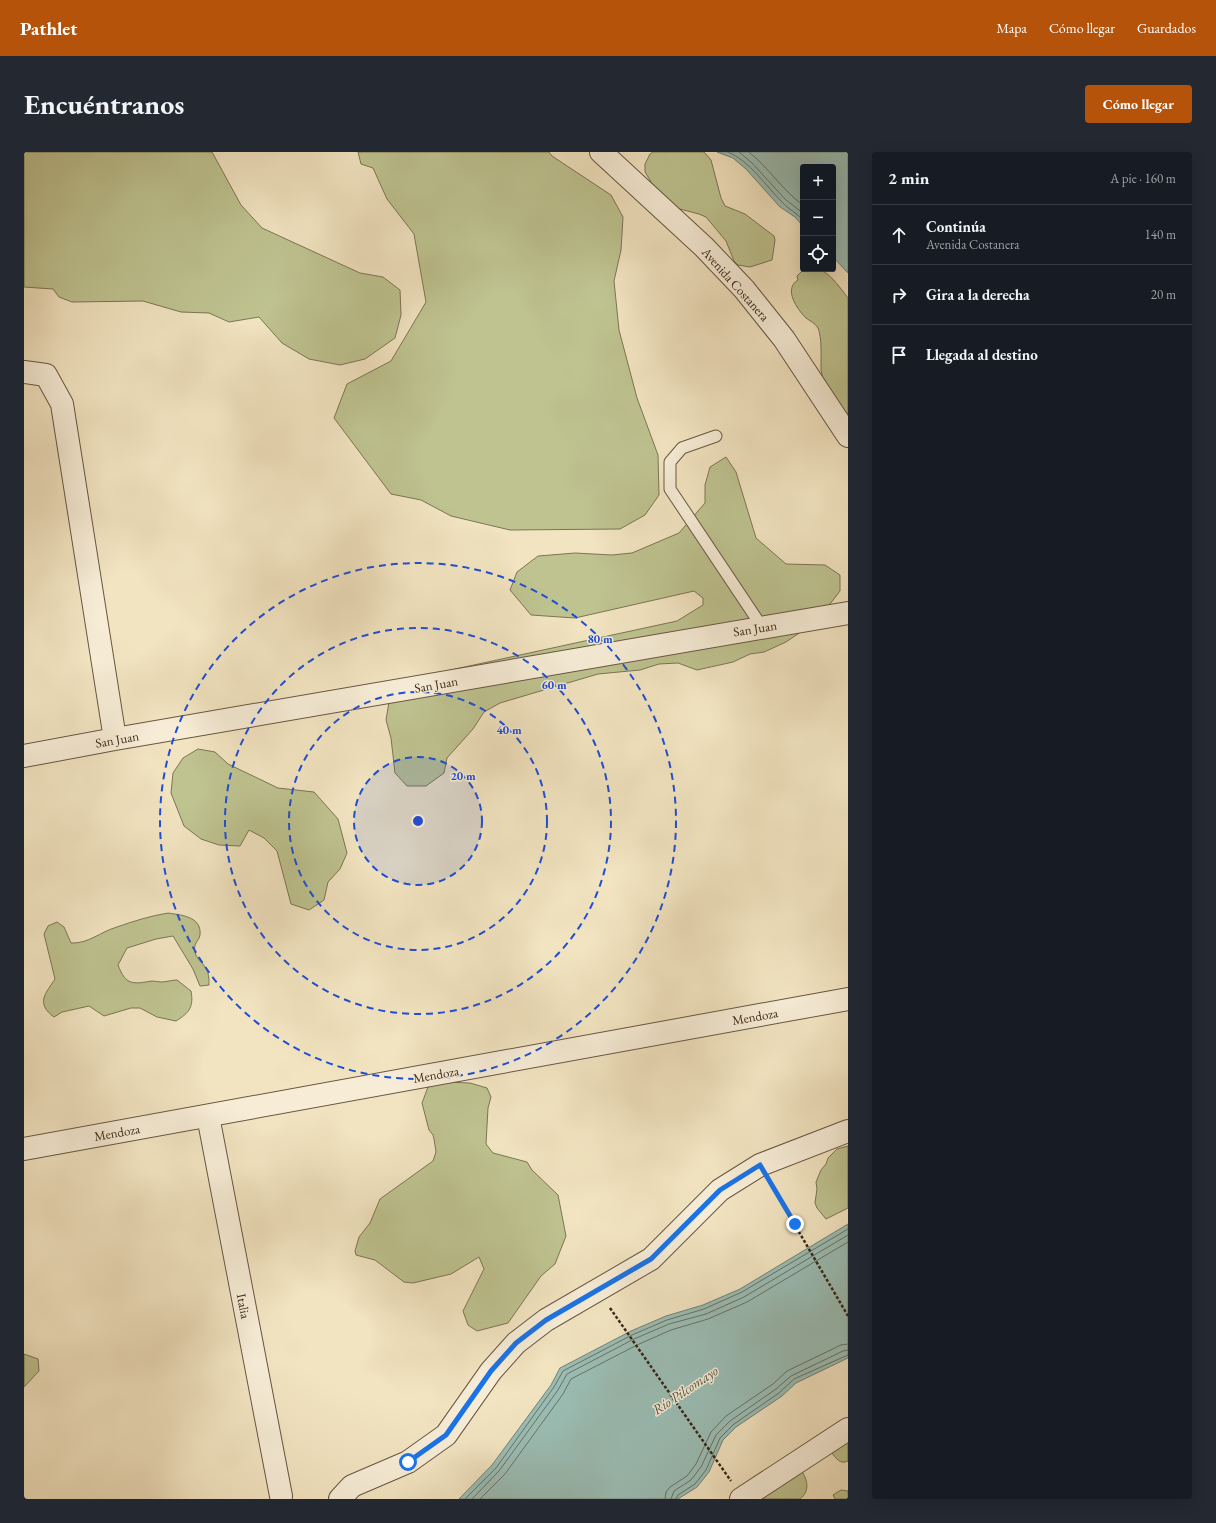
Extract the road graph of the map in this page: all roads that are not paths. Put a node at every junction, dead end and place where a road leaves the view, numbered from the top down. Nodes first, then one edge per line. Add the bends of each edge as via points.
1 (601, 152) edge
2 (24, 372) edge
3 (716, 436) dead end
4 (848, 436) edge
5 (848, 613) edge
6 (762, 627) junction
7 (115, 739) junction
8 (24, 756) edge
9 (848, 1000) edge
10 (208, 1116) junction
11 (848, 1131) edge
12 (24, 1149) edge
13 (848, 1429) edge
14 (280, 1498) edge
15 (340, 1499) edge
16 (741, 1499) edge

1 - 4 street, Avenida Costanera via 704,247 744,289 784,339
2 - 7 street via 46,375 62,404
3 - 6 lane via 682,448 670,462 670,489
5 - 6 street, San Juan
6 - 7 street, San Juan
7 - 8 street, San Juan
9 - 10 street, Mendoza
10 - 12 street, Mendoza
10 - 14 street, Italia
11 - 15 street via 760,1165 720,1190 651,1259 546,1320 516,1343 491,1371 446,1435 408,1462 352,1486
13 - 16 street

